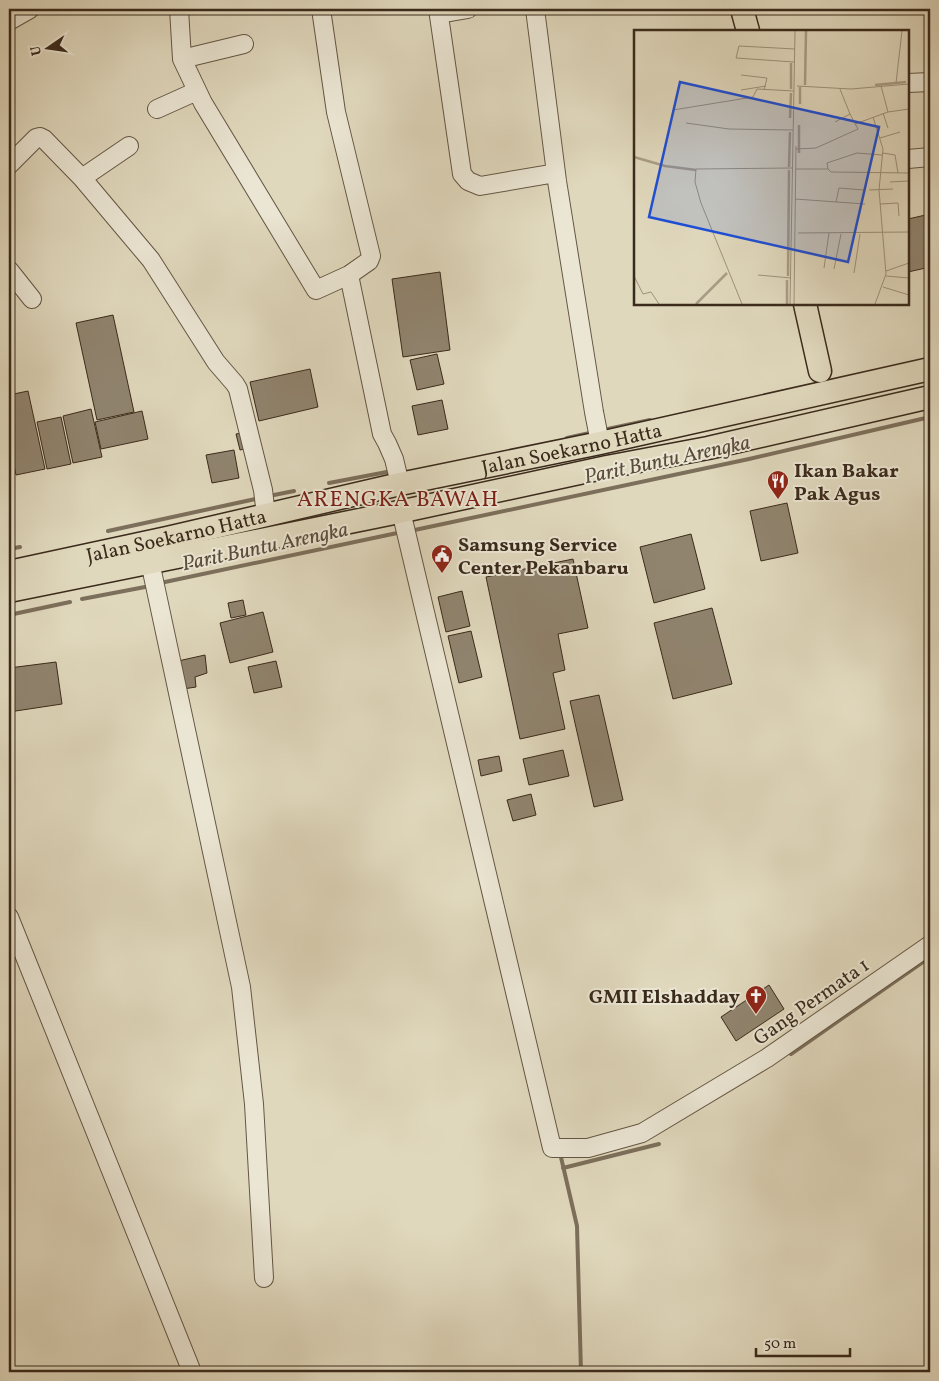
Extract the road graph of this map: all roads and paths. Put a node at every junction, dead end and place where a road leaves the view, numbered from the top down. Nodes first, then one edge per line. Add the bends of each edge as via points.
1 (30, 9) edge
2 (180, 9) edge
3 (321, 9) edge
4 (468, 9) edge
5 (535, 9) edge
6 (742, 9) edge
7 (438, 11) edge
8 (9, 21) edge
9 (748, 30) edge
10 (244, 44) dead end
11 (182, 59) junction
12 (930, 82) edge
13 (909, 83) edge
14 (200, 97) junction
15 (157, 108) dead end
16 (129, 146) dead end
17 (930, 157) edge
18 (909, 159) edge
19 (10, 161) edge
20 (556, 173) junction
21 (82, 178) junction
22 (9, 270) edge
23 (350, 275) junction
24 (32, 299) dead end
25 (805, 305) edge
26 (930, 369) edge
27 (822, 384) junction
28 (930, 397) edge
29 (599, 438) junction
30 (399, 478) junction
31 (265, 504) junction
32 (402, 511) junction
33 (150, 562) junction
34 (9, 572) edge
35 (9, 591) edge
36 (9, 917) edge
37 (930, 944) edge
38 (264, 1278) dead end
39 (192, 1372) edge

1 - 8 street
2 - 11 street
3 - 23 street via 336,112 371,256 370,261
4 - 7 street
5 - 20 street
6 - 9 main road
7 - 20 street via 462,174 480,186
10 - 11 street
11 - 14 street
12 - 13 street
14 - 15 street
14 - 23 street via 316,290
16 - 21 street
17 - 18 street
19 - 21 street via 40,137
20 - 29 street
21 - 31 street via 151,260 216,362 238,389
22 - 24 street
23 - 30 street via 382,434
25 - 27 main road
26 - 27 main road, Jalan Soekarno Hatta
27 - 29 main road, Jalan Soekarno Hatta
28 - 32 main road, Jalan Soekarno Hatta via 708,448
29 - 30 main road, Jalan Soekarno Hatta
30 - 31 main road, Jalan Soekarno Hatta
31 - 34 main road, Jalan Soekarno Hatta via 110,551
32 - 33 main road, Jalan Soekarno Hatta
32 - 37 street, Gang Permata 1 via 558,1148 588,1148 642,1133 767,1058
33 - 35 main road, Jalan Soekarno Hatta
33 - 38 street via 241,986 254,1104
36 - 39 street

